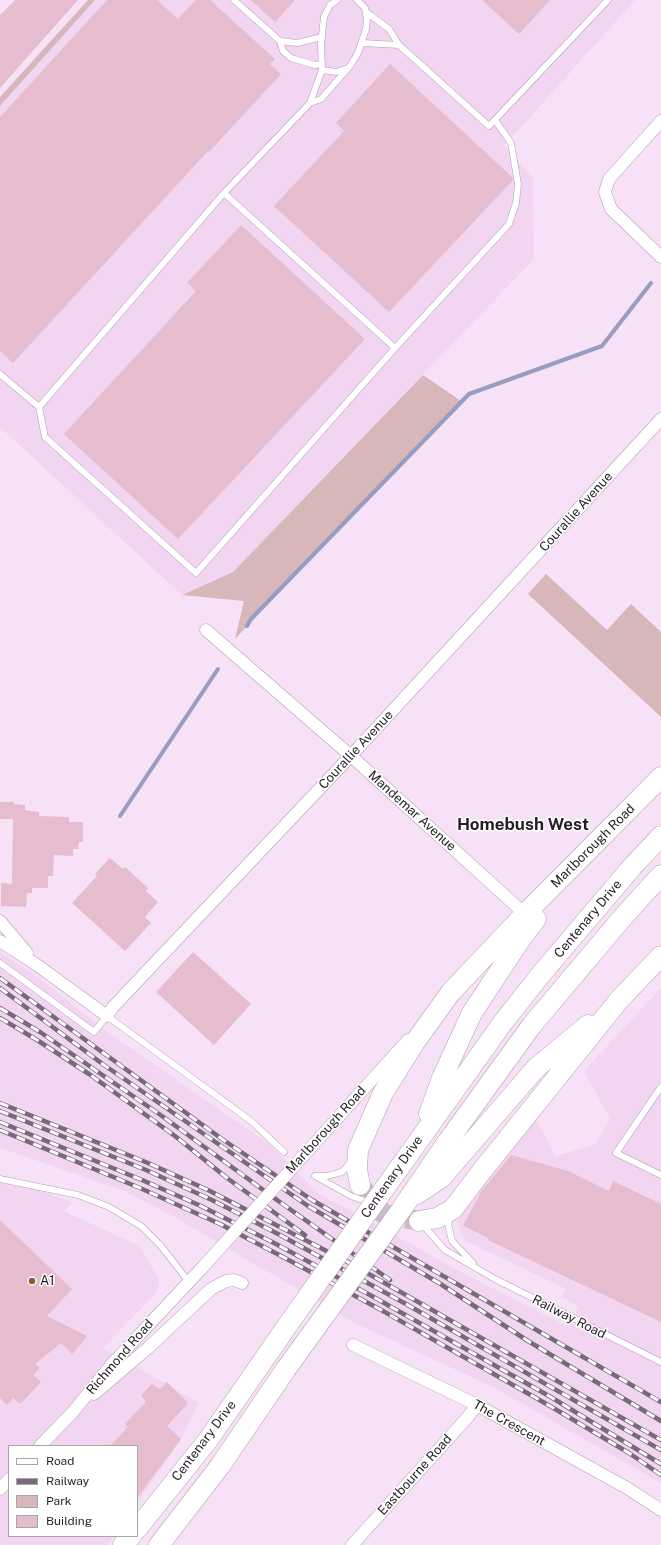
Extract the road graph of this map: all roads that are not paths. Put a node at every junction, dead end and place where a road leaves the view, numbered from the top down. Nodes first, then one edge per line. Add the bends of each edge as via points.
1 (234, 0) edge
2 (337, 0) edge
3 (357, 0) edge
4 (608, 0) edge
5 (366, 12) junction
6 (322, 37) junction
7 (280, 42) junction
8 (363, 43) junction
9 (399, 45) junction
10 (321, 67) junction
11 (347, 69) junction
12 (310, 103) junction
13 (495, 120) junction
14 (661, 121) edge
15 (224, 193) junction
16 (661, 257) edge
17 (395, 348) junction
18 (0, 374) edge
19 (39, 407) junction
20 (661, 419) edge
21 (206, 630) dead end
22 (351, 756) junction
23 (661, 777) edge
24 (615, 824) junction
25 (661, 836) edge
26 (661, 875) edge
27 (525, 914) junction
28 (0, 921) edge
29 (0, 941) edge
30 (657, 963) edge
31 (0, 964) edge
32 (37, 965) junction
33 (451, 992) junction
34 (619, 1000) junction
35 (107, 1016) junction
36 (661, 1087) edge
37 (420, 1137) junction
38 (358, 1150) junction
39 (284, 1152) dead end
40 (661, 1175) edge
41 (0, 1178) edge
42 (360, 1185) tunnel mouth
43 (373, 1203) dead end
44 (405, 1204) junction
45 (453, 1209) junction
46 (419, 1221) joint
47 (202, 1268) joint
48 (478, 1268) junction
49 (188, 1282) junction
50 (242, 1283) dead end
51 (353, 1345) dead end
52 (661, 1362) edge
53 (477, 1405) junction
54 (72, 1413) junction
55 (41, 1445) edge
56 (8, 1480) edge
57 (0, 1489) edge
58 (661, 1510) edge
59 (138, 1528) edge
60 (131, 1537) edge
61 (123, 1545) edge
62 (159, 1545) edge
63 (352, 1545) edge

1 - 7 lane
2 - 6 lane via 330,5 324,17
3 - 5 lane
4 - 13 lane
5 - 8 lane
5 - 9 lane via 389,29
6 - 7 lane via 297,43
6 - 10 lane
7 - 10 lane via 283,51 291,58
8 - 9 lane
8 - 11 lane via 357,57
9 - 13 lane via 489,126
10 - 11 lane via 336,72
10 - 12 lane
11 - 12 lane via 321,99
12 - 15 lane
13 - 17 lane via 511,143 518,184 516,203 509,224
14 - 16 street via 609,179 605,192 612,209
15 - 17 lane
15 - 19 lane
17 - 19 lane via 196,573 45,437
18 - 19 lane
20 - 22 street, Courallie Avenue
21 - 22 street, Mandemar Avenue
22 - 27 street, Mandemar Avenue
22 - 35 street, Courallie Avenue
23 - 24 highway, Marlborough Road
24 - 27 highway, Marlborough Road
24 - 37 highway via 522,937 472,1013 442,1078
25 - 37 highway, Centenary Drive via 542,972
26 - 44 highway, Centenary Drive via 532,1025
27 - 33 highway, Marlborough Road
28 - 32 street
29 - 32 street
30 - 34 highway
31 - 35 lane via 94,1032
32 - 35 street
33 - 38 highway, Marlborough Road via 383,1093
33 - 47 street, Marlborough Road, bridge
34 - 44 highway via 536,1068 441,1178
34 - 45 highway
35 - 39 lane via 251,1121
36 - 40 lane via 616,1153
37 - 59 highway, Centenary Drive, bridge via 208,1440
38 - 42 highway via 357,1170
38 - 43 lane via 342,1172 315,1176 351,1196
41 - 49 lane via 78,1195 109,1207 141,1226 161,1246
44 - 62 highway, Centenary Drive, bridge via 286,1369 220,1466
45 - 46 highway via 437,1218
45 - 48 lane, Railway Road via 448,1224 452,1241
46 - 48 lane, Railway Road via 445,1250
47 - 49 street, Richmond Road
48 - 52 lane, Railway Road via 543,1304
49 - 54 street, Richmond Road via 112,1364
50 - 54 street via 226,1281 211,1289 148,1348
51 - 53 street, The Crescent
53 - 58 street, The Crescent via 627,1488
53 - 63 street, Eastbourne Road
54 - 55 street, Richmond Road
56 - 57 street
60 - 61 highway

